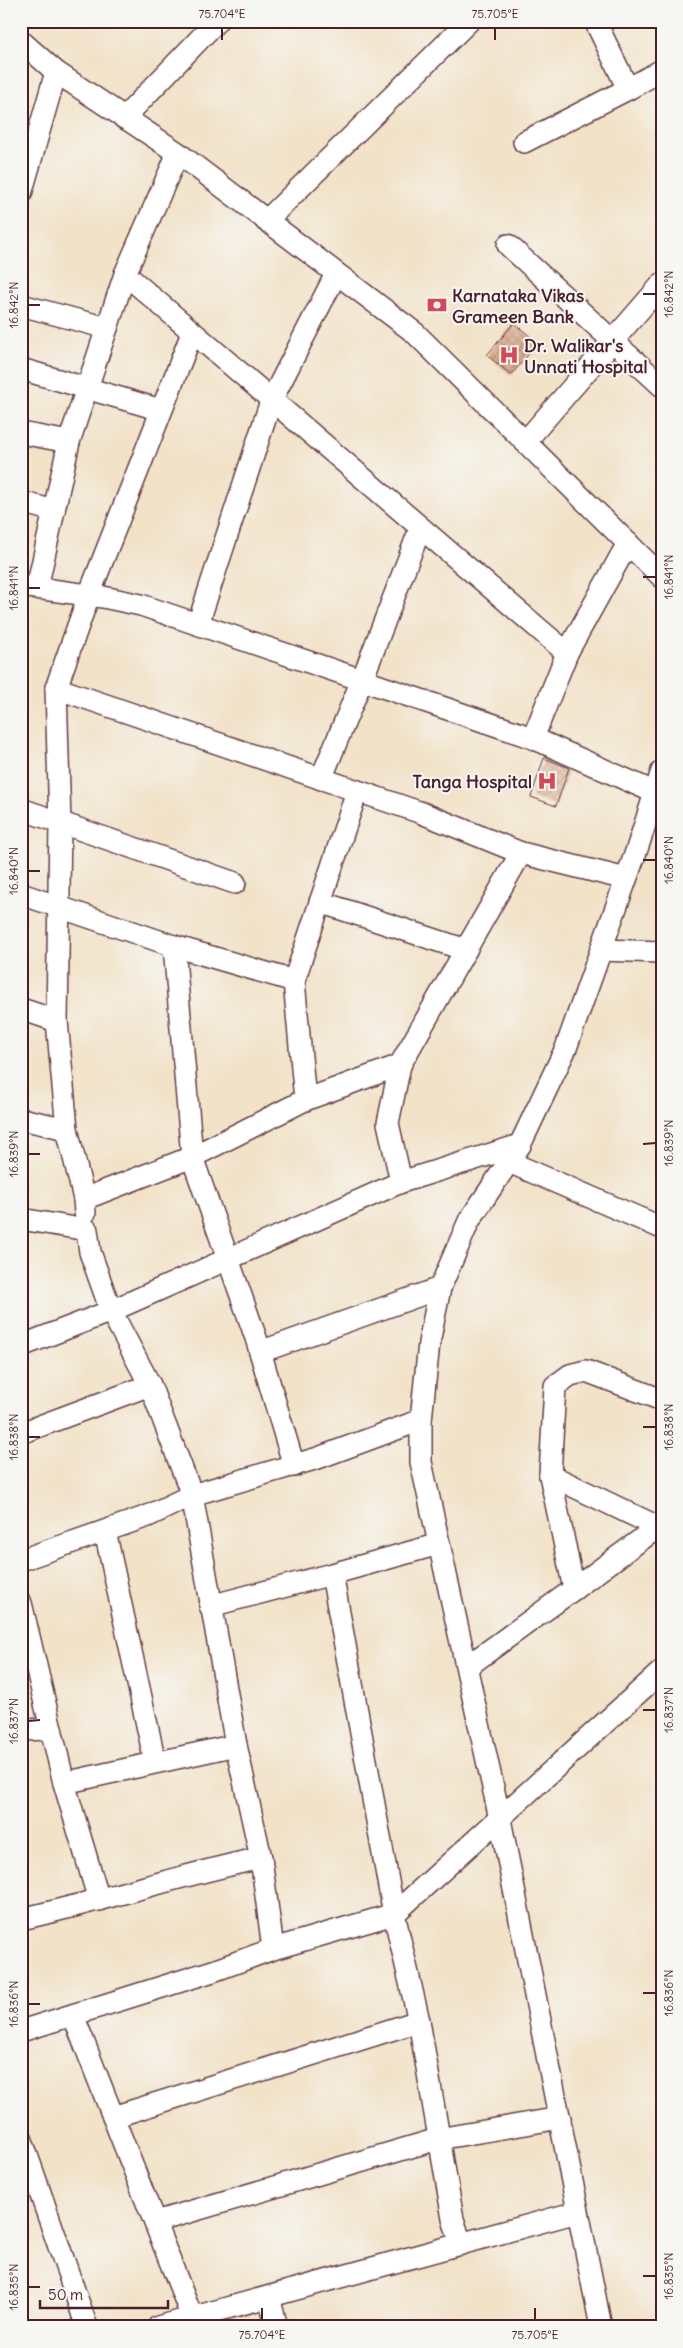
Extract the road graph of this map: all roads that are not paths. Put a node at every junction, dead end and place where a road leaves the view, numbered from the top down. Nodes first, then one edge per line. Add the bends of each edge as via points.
1 (216, 21) edge
2 (469, 21) edge
3 (598, 22) edge
4 (21, 41) edge
5 (662, 70) edge
6 (56, 72) junction
7 (628, 89) junction
8 (124, 118) junction
9 (524, 142) dead end
10 (178, 153) junction
11 (21, 194) edge
12 (266, 221) junction
13 (508, 245) dead end
14 (125, 274) junction
15 (336, 274) junction
16 (662, 284) edge
17 (21, 306) edge
18 (107, 328) junction
19 (192, 333) junction
20 (613, 340) junction
21 (21, 369) edge
22 (662, 386) edge
23 (87, 388) junction
24 (271, 401) junction
25 (162, 410) junction
26 (21, 433) edge
27 (69, 442) junction
28 (525, 442) junction
29 (21, 502) edge
30 (54, 511) junction
31 (420, 529) junction
32 (628, 543) junction
33 (662, 577) edge
34 (29, 587) edge
35 (89, 595) junction
36 (198, 624) junction
37 (566, 653) junction
38 (362, 680) junction
39 (56, 688) junction
40 (533, 738) junction
41 (662, 771) edge
42 (321, 779) junction
43 (356, 791) junction
44 (656, 793) junction
45 (21, 809) edge
46 (60, 824) junction
47 (521, 853) junction
48 (626, 879) junction
49 (235, 883) dead end
50 (21, 894) edge
51 (320, 902) junction
52 (60, 907) junction
53 (174, 946) junction
54 (466, 950) junction
55 (601, 950) junction
56 (662, 952) edge
57 (294, 982) junction
58 (21, 1009) edge
59 (57, 1021) junction
60 (400, 1066) junction
61 (305, 1100) junction
62 (21, 1119) edge
63 (67, 1129) junction
64 (514, 1154) junction
65 (192, 1157) junction
66 (401, 1182) junction
67 (84, 1199) junction
68 (21, 1220) edge
69 (662, 1228) edge
70 (87, 1230) junction
71 (228, 1259) junction
72 (440, 1288) junction
73 (111, 1311) junction
74 (21, 1346) edge
75 (260, 1352) junction
76 (150, 1386) junction
77 (662, 1400) edge
78 (421, 1420) junction
79 (21, 1433) edge
80 (294, 1466) junction
81 (550, 1474) junction
82 (192, 1495) junction
83 (660, 1528) edge
84 (105, 1531) junction
85 (439, 1544) junction
86 (21, 1560) edge
87 (332, 1574) junction
88 (574, 1589) junction
89 (21, 1603) edge
90 (210, 1606) junction
91 (468, 1666) junction
92 (662, 1672) edge
93 (51, 1729) junction
94 (21, 1730) edge
95 (236, 1745) junction
96 (154, 1762) junction
97 (64, 1783) junction
98 (500, 1819) junction
99 (262, 1858) junction
100 (99, 1900) junction
101 (394, 1914) junction
102 (21, 1920) edge
103 (273, 1949) junction
104 (73, 2015) junction
105 (419, 2021) junction
106 (21, 2031) edge
107 (113, 2117) junction
108 (560, 2118) junction
109 (21, 2138) edge
110 (438, 2139) junction
111 (577, 2212) junction
112 (155, 2222) junction
113 (461, 2244) junction
114 (269, 2297) junction
115 (192, 2317) junction
116 (88, 2327) edge
117 (158, 2327) edge
118 (277, 2327) edge
119 (602, 2327) edge

1 - 8 street
2 - 12 street
3 - 7 street
4 - 6 street
5 - 7 street
6 - 8 street
6 - 11 street
7 - 9 street
8 - 10 street
10 - 12 street
10 - 14 street
12 - 15 street
13 - 20 street
14 - 18 street
14 - 19 street
15 - 24 street
15 - 28 street via 415,333
16 - 20 street
17 - 18 street
18 - 23 street
19 - 24 street
19 - 25 street
20 - 22 street
20 - 28 street
21 - 23 street
23 - 25 street
23 - 27 street
24 - 31 street
24 - 36 street
25 - 35 street
26 - 27 street
27 - 30 street
28 - 32 street
29 - 30 street
30 - 34 street
31 - 37 street
31 - 38 street
32 - 33 street
32 - 37 street
34 - 35 street
35 - 36 street via 141,605
35 - 39 street
36 - 38 street
37 - 40 street
38 - 40 street
38 - 42 street
39 - 42 street
39 - 46 street
40 - 44 street
41 - 44 street
42 - 43 street
43 - 47 street via 422,813
43 - 51 street
44 - 48 street
45 - 46 street
46 - 49 street
46 - 52 street
47 - 48 street
47 - 54 street
48 - 55 street
50 - 52 street
51 - 54 street
51 - 57 street
52 - 53 street
52 - 59 street
53 - 57 street
53 - 65 street
54 - 60 street
55 - 56 street
55 - 64 street via 566,1048
57 - 61 street
58 - 59 street
59 - 63 street
60 - 61 street
60 - 66 street via 388,1123
61 - 65 street
62 - 63 street
63 - 67 street
64 - 66 street
64 - 69 street
64 - 72 street via 469,1220
65 - 67 street
65 - 71 street
66 - 71 street
67 - 70 street
68 - 70 street
70 - 73 street via 90,1252
71 - 73 street
71 - 75 street
72 - 75 street
72 - 78 street
73 - 74 street
73 - 76 street
75 - 80 street
76 - 79 street
76 - 82 street
77 - 81 street via 586,1371 570,1375 555,1386
78 - 80 street
78 - 85 street via 421,1462
80 - 82 street
81 - 83 street
81 - 88 street
82 - 84 street via 148,1516
82 - 90 street
83 - 88 street
84 - 86 street
84 - 96 street
85 - 87 street
85 - 91 street
87 - 90 street
87 - 101 street
88 - 91 street
89 - 93 street
90 - 95 street
91 - 98 street
92 - 98 street
93 - 94 street
93 - 97 street
95 - 96 street
95 - 99 street
96 - 97 street
97 - 100 street
98 - 101 street
98 - 108 street
99 - 100 street via 203,1870
99 - 103 street
100 - 102 street
101 - 103 street
101 - 105 street
103 - 104 street
104 - 106 street
104 - 107 street
105 - 107 street
105 - 110 street
107 - 112 street
108 - 110 street
108 - 111 street
109 - 116 street
110 - 112 street
110 - 113 street
111 - 113 street
111 - 119 street
112 - 115 street
113 - 114 street
114 - 115 street
114 - 118 street
115 - 117 street

